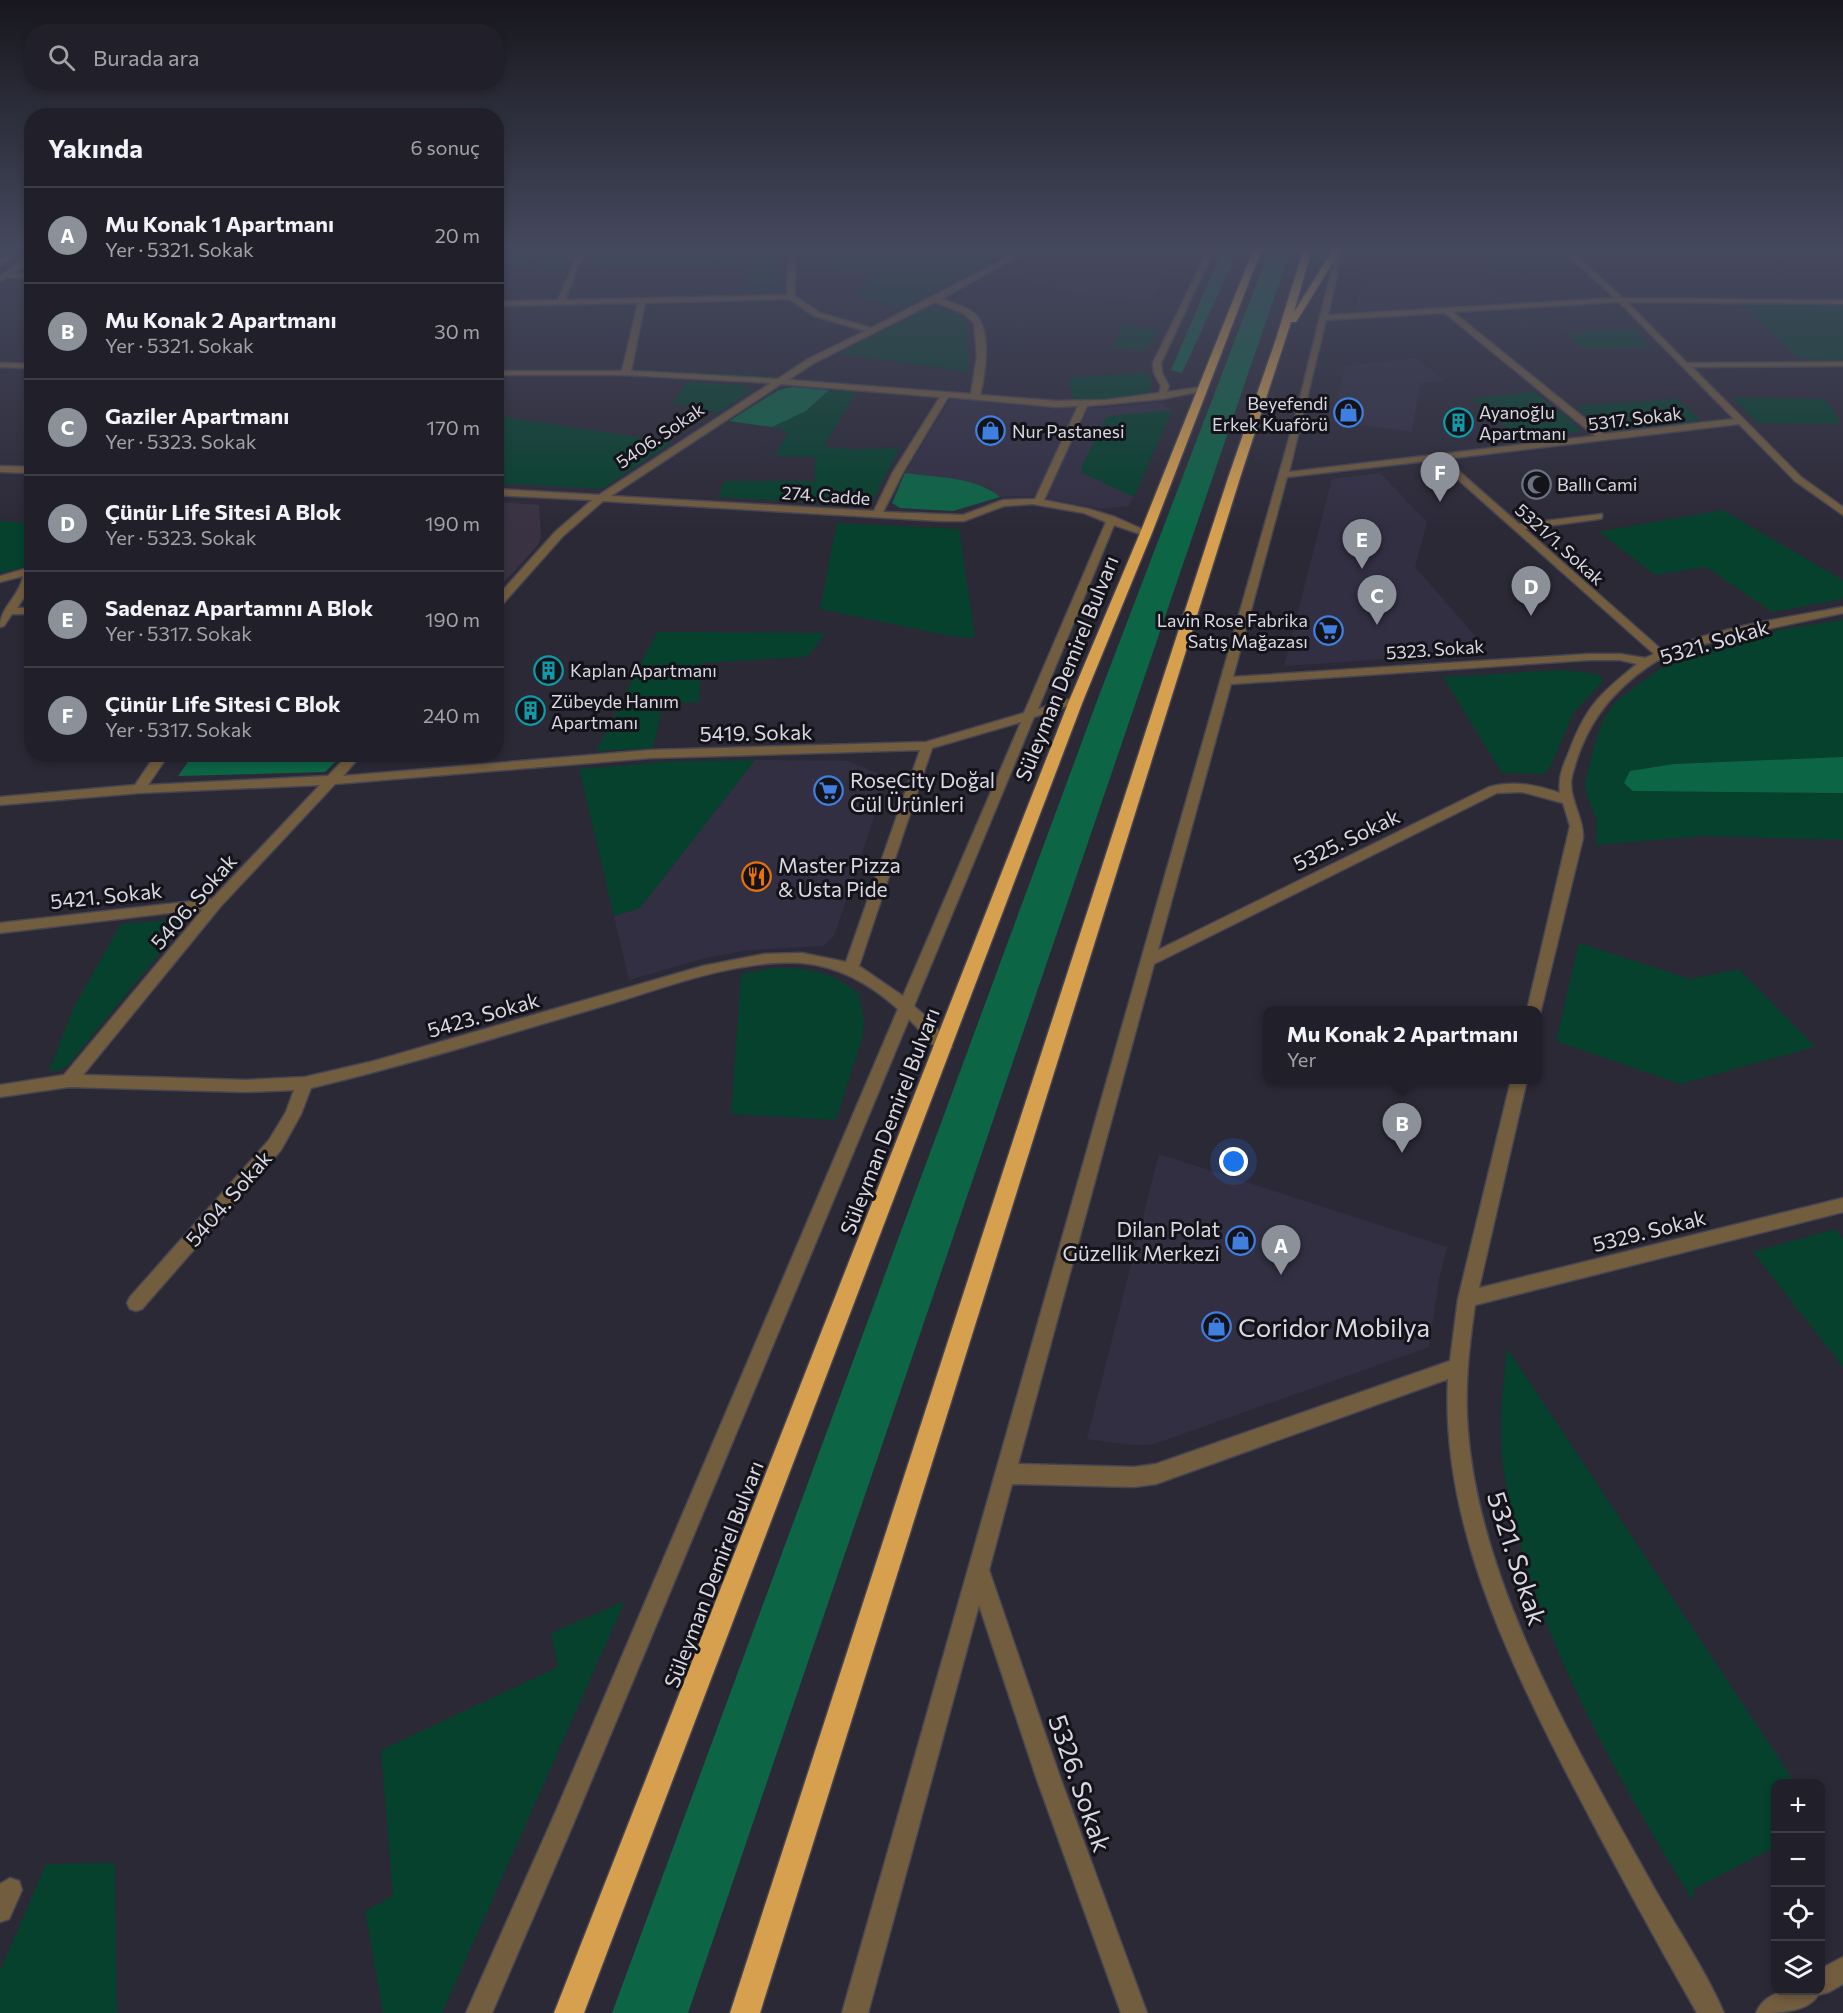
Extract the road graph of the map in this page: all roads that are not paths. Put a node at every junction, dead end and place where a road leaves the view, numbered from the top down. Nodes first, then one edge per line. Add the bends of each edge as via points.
1 (633, 342) edge
2 (848, 342) edge
3 (980, 342) edge
4 (1167, 342) edge
5 (1222, 342) edge
6 (1280, 342) edge
7 (1318, 342) edge
8 (1485, 342) edge
9 (1662, 342) edge
10 (1843, 364) edge
11 (0, 365) edge
12 (1684, 365) junction
13 (24, 366) edge
14 (627, 369) junction
15 (504, 373) edge
16 (788, 375) junction
17 (778, 381) junction
18 (1203, 390) junction
19 (945, 395) junction
20 (1162, 396) junction
21 (975, 397) junction
22 (1083, 405) junction
23 (1741, 422) junction
24 (1603, 438) junction
25 (1438, 458) junction
26 (0, 469) edge
27 (24, 470) edge
28 (1283, 475) junction
29 (504, 492) edge
30 (601, 498) junction
31 (1038, 502) junction
32 (1843, 512) edge
33 (877, 515) junction
34 (1599, 516) dead end
35 (1112, 519) junction
36 (1516, 527) junction
37 (1146, 533) junction
38 (24, 572) edge
39 (0, 579) edge
40 (24, 589) edge
41 (504, 595) edge
42 (1843, 610) edge
43 (9, 611) junction
44 (24, 611) edge
45 (0, 624) edge
46 (1660, 654) junction
47 (1646, 662) junction
48 (1226, 681) junction
49 (1076, 701) junction
50 (1028, 715) junction
51 (927, 746) junction
52 (158, 762) edge
53 (348, 762) edge
54 (330, 780) junction
55 (139, 789) junction
56 (1569, 800) junction
57 (0, 801) edge
58 (216, 903) junction
59 (0, 928) edge
60 (1148, 961) junction
61 (851, 968) junction
62 (1536, 1006) edge
63 (905, 1007) junction
64 (944, 1047) junction
65 (69, 1081) junction
66 (305, 1083) junction
67 (1518, 1084) edge
68 (0, 1090) edge
69 (1843, 1205) edge
70 (1467, 1299) junction
71 (136, 1304) dead end
72 (1458, 1367) junction
73 (1005, 1474) junction
74 (978, 1569) junction
75 (1843, 1970) edge
76 (1825, 1981) edge
77 (1799, 1995) edge
78 (479, 2013) edge
79 (569, 2013) edge
80 (745, 2013) edge
81 (855, 2013) edge
82 (1134, 2013) edge
83 (1711, 2013) edge
84 (1768, 2013) edge

1 - 14 street
2 - 16 street, 5406. Sokak
3 - 21 street via 981,376
4 - 20 street via 1157,363 1165,386
5 - 18 highway, Süleyman Demirel Bulvarı
6 - 80 highway
7 - 28 street
8 - 24 street
9 - 12 street
10 - 12 street
11 - 13 street
12 - 23 street
14 - 15 street
14 - 16 street via 704,368
14 - 17 street
16 - 17 street, 5406. Sokak
17 - 19 street
17 - 30 street, 5406. Sokak
18 - 20 street
18 - 37 highway, Süleyman Demirel Bulvarı
19 - 21 street
19 - 33 street via 903,463
20 - 22 street
21 - 22 street
22 - 31 street
23 - 24 street, 5317. Sokak
23 - 32 street via 1798,479
24 - 25 street, 5317. Sokak
25 - 28 street, 5317. Sokak
25 - 36 street, 5321/1. Sokak
26 - 27 street
28 - 48 street
29 - 30 street, 274. Cadde
30 - 33 street, 274. Cadde
30 - 41 street, 5406. Sokak via 559,534
31 - 33 street, 274. Cadde via 1003,503 964,518
31 - 35 street, 274. Cadde
34 - 36 street
35 - 37 street, 274. Cadde
35 - 50 street
36 - 46 street, 5321/1. Sokak
37 - 49 highway, Süleyman Demirel Bulvarı
38 - 39 street
40 - 43 street
42 - 46 street, 5321. Sokak via 1727,634
43 - 44 street
43 - 45 street
46 - 47 street, 5321. Sokak
47 - 48 street, 5323. Sokak via 1589,657
47 - 56 street, 5321. Sokak via 1590,713 1565,778
48 - 60 street
49 - 50 street, 5419. Sokak
49 - 64 highway, Süleyman Demirel Bulvarı
50 - 51 street, 5419. Sokak
50 - 63 street
51 - 54 street, 5419. Sokak via 619,756
51 - 61 street
52 - 55 street
53 - 54 street, 5406. Sokak
54 - 55 street, 5419. Sokak
54 - 58 street, 5406. Sokak
55 - 57 street, 5419. Sokak
56 - 60 street, 5325. Sokak via 1522,787 1493,790
56 - 62 street, 5321. Sokak via 1577,826 1576,838
58 - 59 street, 5421. Sokak
58 - 65 street, 5406. Sokak
60 - 73 street
61 - 63 street, 5423. Sokak via 888,991
61 - 66 street, 5423. Sokak via 802,958 732,964 374,1067
63 - 64 street, 5423. Sokak
63 - 78 street
64 - 79 highway, Süleyman Demirel Bulvarı
65 - 66 street, 5423. Sokak via 246,1086
65 - 68 street, 5423. Sokak
66 - 71 street, 5404. Sokak via 275,1144
67 - 70 street, 5321. Sokak
69 - 70 street, 5329. Sokak
70 - 72 street, 5321. Sokak
72 - 73 street via 1156,1474
72 - 83 street, 5321. Sokak via 1460,1452 1476,1531 1490,1575 1558,1732
73 - 74 street
74 - 81 street
74 - 82 street, 5326. Sokak
75 - 76 street
77 - 84 street

